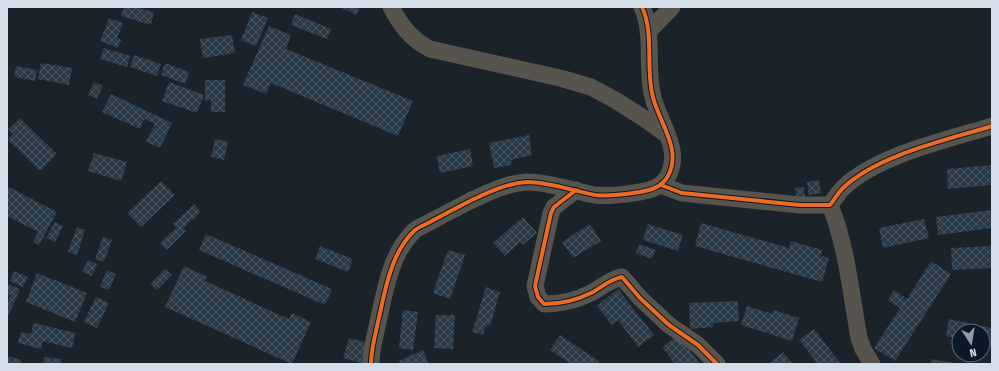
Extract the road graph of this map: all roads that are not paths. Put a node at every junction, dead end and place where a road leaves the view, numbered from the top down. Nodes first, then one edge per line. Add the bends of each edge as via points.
1 (391, 7) edge
2 (642, 7) edge
3 (672, 7) edge
4 (648, 32) junction
5 (992, 126) edge
6 (668, 135) junction
7 (661, 185) junction
8 (576, 190) junction
9 (830, 205) junction
10 (371, 364) edge
11 (717, 364) edge
12 (872, 364) edge

1 - 6 street via 408,32 419,44 430,50 591,87
2 - 4 street
3 - 4 street
4 - 6 street via 652,94
5 - 9 street via 885,160 854,179 842,189
6 - 7 street via 673,154 672,164 668,177
7 - 8 street via 650,190 611,196
7 - 9 street via 682,194 800,205
8 - 10 street via 527,182 512,185 487,193 416,230 405,241 389,277
8 - 11 street via 554,207 551,213 535,286 538,297 544,304 554,304 584,296 614,278 622,277 640,298 698,345
9 - 12 street via 843,252 859,338

